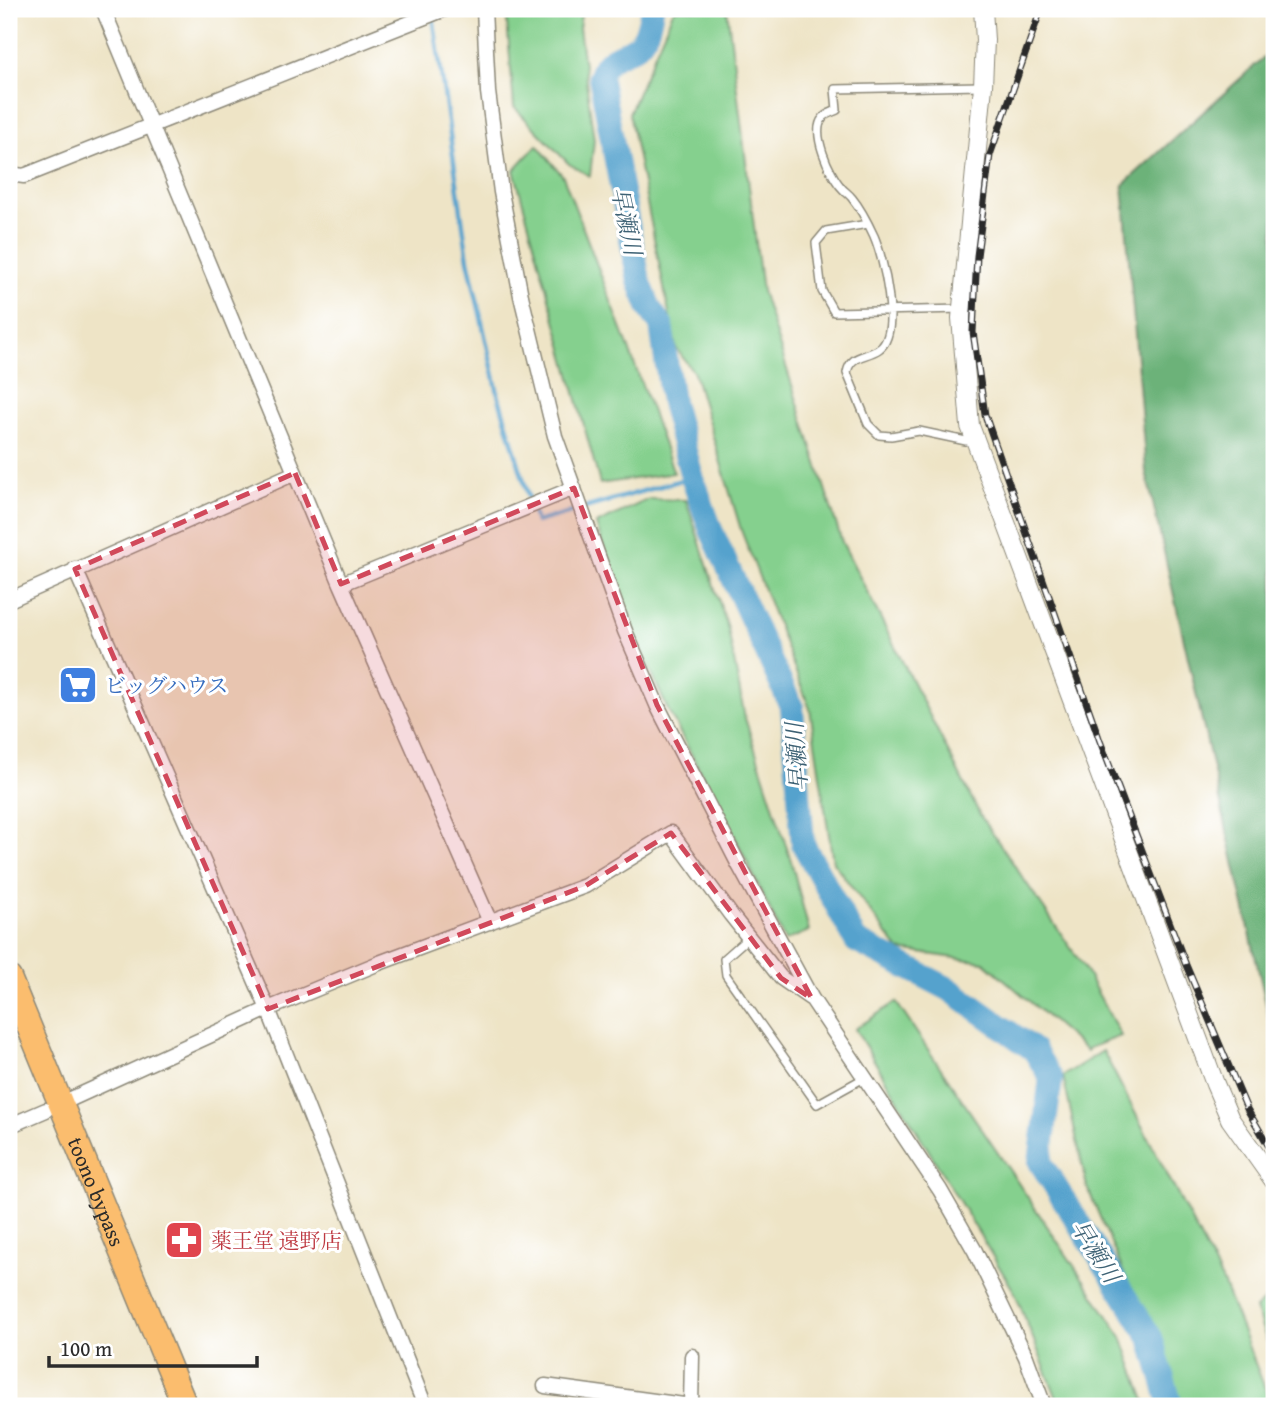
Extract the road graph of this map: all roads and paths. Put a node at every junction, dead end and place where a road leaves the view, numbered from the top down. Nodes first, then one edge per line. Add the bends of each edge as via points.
1 (103, 9) edge
2 (445, 9) edge
3 (484, 9) edge
4 (983, 9) edge
5 (983, 86) junction
6 (153, 127) junction
7 (9, 174) edge
8 (867, 223) junction
9 (961, 309) junction
10 (889, 312) junction
11 (966, 441) dead end
12 (295, 473) junction
13 (574, 488) junction
14 (75, 569) junction
15 (341, 584) junction
16 (9, 600) edge
17 (490, 922) junction
18 (749, 937) junction
19 (9, 978) edge
20 (812, 999) junction
21 (268, 1009) junction
22 (9, 1020) edge
23 (865, 1078) junction
24 (53, 1107) junction
25 (9, 1126) edge
26 (1274, 1181) edge
27 (692, 1356) dead end
28 (545, 1386) dead end
29 (168, 1406) edge
30 (185, 1406) edge
31 (425, 1406) edge
32 (691, 1406) edge
33 (1044, 1406) edge

1 - 6 street
2 - 6 street
3 - 13 street via 488,92 501,192 555,436
4 - 5 street
5 - 8 lane via 835,89 836,110 823,117 818,128 822,150 826,164
5 - 9 street
6 - 7 street via 24,176
6 - 12 street
8 - 10 lane via 886,279
8 - 10 lane via 826,232 816,243 822,291 834,312
9 - 10 lane
9 - 26 street via 974,439 1215,1084 1230,1119
10 - 11 lane via 885,342 848,364 847,373 868,424 879,435 919,431
12 - 14 street
12 - 15 street
13 - 15 street
13 - 20 street via 657,705
14 - 16 street
14 - 21 street
15 - 17 street
17 - 18 street via 585,886 671,833
17 - 21 street
18 - 20 street via 781,978
18 - 23 lane via 724,959 726,975 817,1104
19 - 24 highway, toono bypass
20 - 23 street
21 - 24 street
21 - 31 street
22 - 24 highway, toono bypass
23 - 33 street via 940,1189 975,1251
24 - 25 street
24 - 29 highway, toono bypass
24 - 30 highway, toono bypass
27 - 32 street
28 - 32 street

